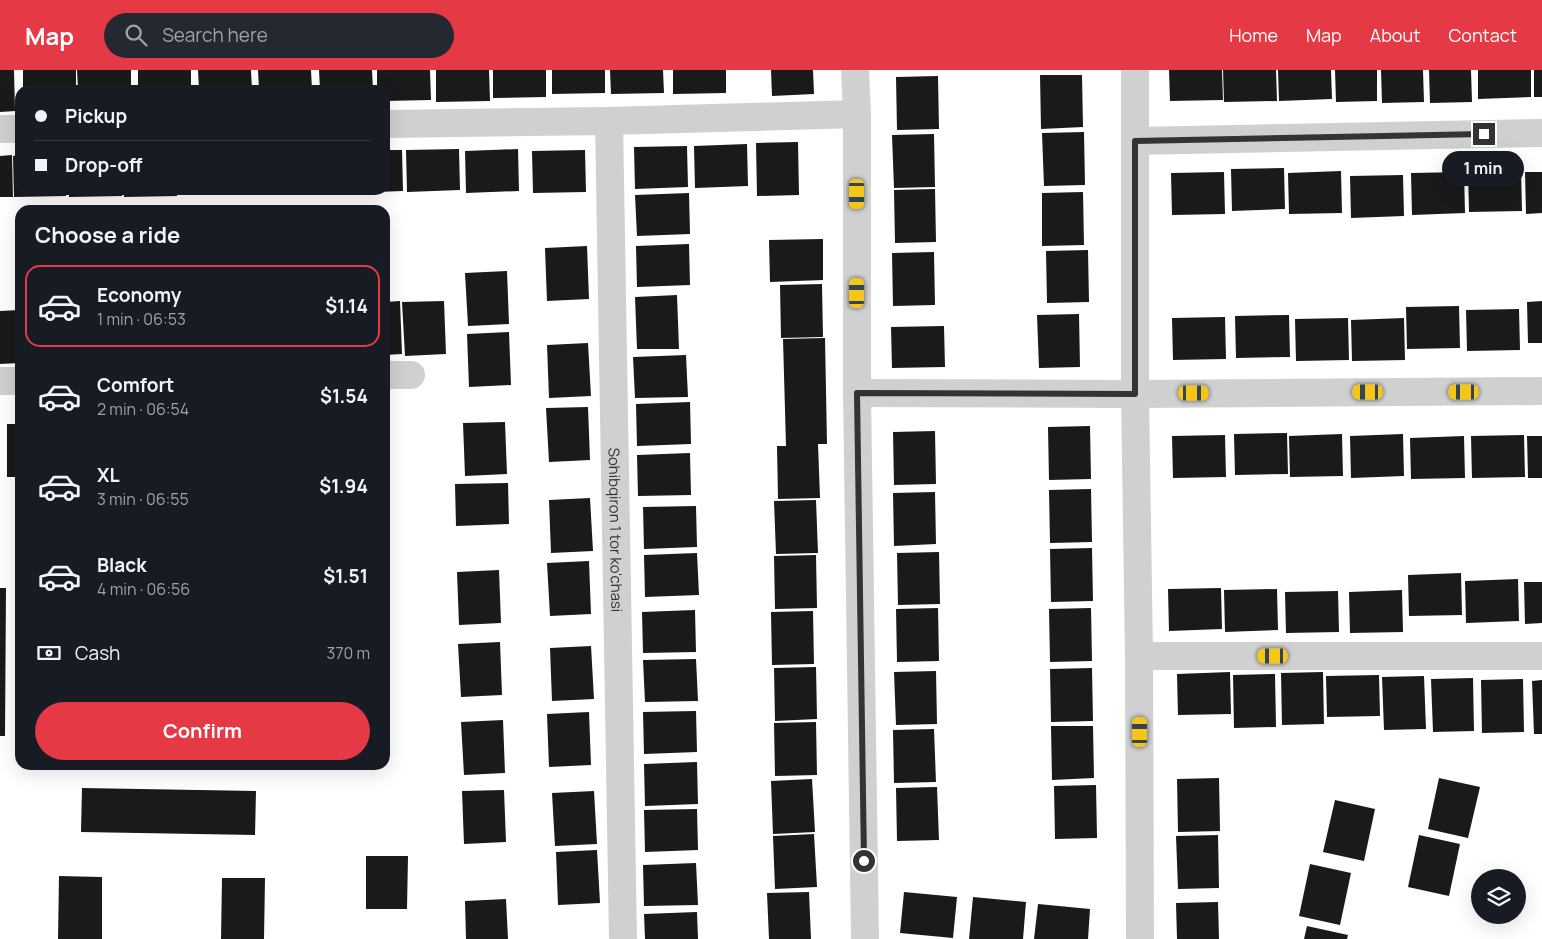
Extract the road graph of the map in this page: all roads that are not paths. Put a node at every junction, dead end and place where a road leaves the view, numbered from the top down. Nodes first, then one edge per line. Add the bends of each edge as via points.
1 (855, 70) edge
2 (1135, 70) edge
3 (857, 114) junction
4 (609, 121) junction
5 (390, 124) edge
6 (0, 129) edge
7 (15, 129) edge
8 (1542, 133) edge
9 (1135, 141) junction
10 (0, 381) edge
11 (15, 381) edge
12 (1542, 391) edge
13 (857, 393) junction
14 (1135, 394) junction
15 (1139, 656) junction
16 (1542, 656) edge
17 (623, 939) edge
18 (865, 939) edge
19 (1140, 939) edge

1 - 3 street
2 - 9 street
3 - 4 street
3 - 13 street
4 - 5 street
4 - 17 street, Sohibqiron 1 tor ko'chasi
6 - 7 street
8 - 9 street
9 - 14 street
10 - 11 street
12 - 14 street
13 - 14 street
13 - 18 street
14 - 15 street
15 - 16 street
15 - 19 street

